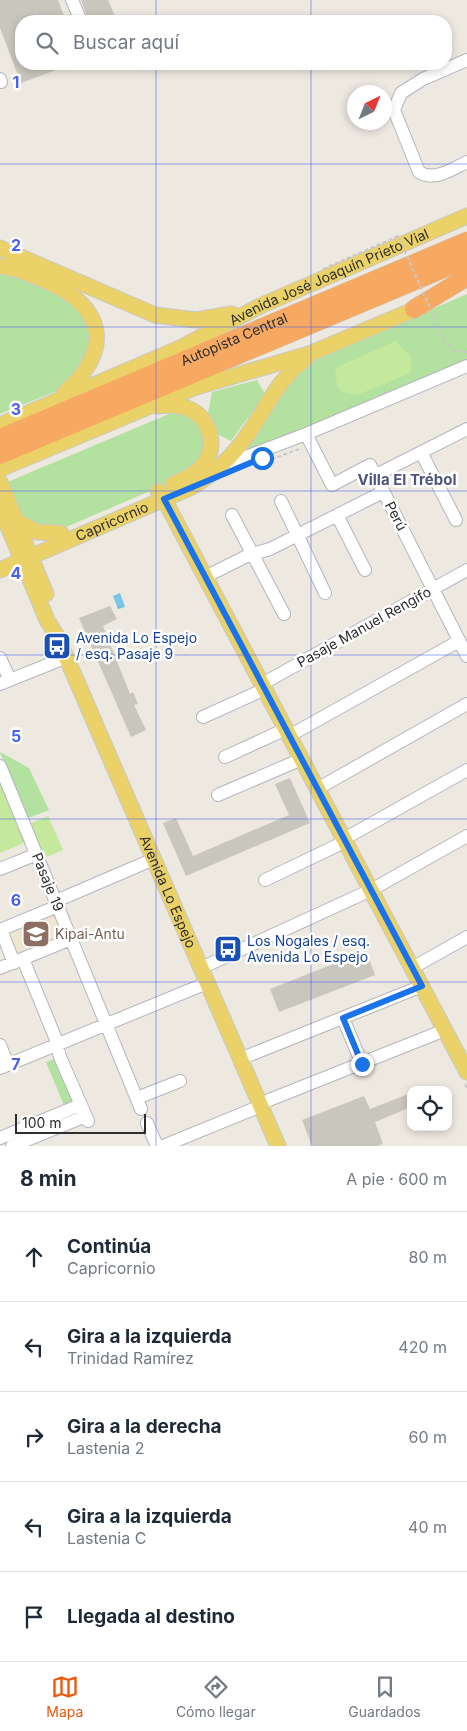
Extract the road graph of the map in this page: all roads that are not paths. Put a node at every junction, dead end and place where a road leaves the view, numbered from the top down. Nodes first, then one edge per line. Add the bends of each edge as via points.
1 (72, 0) edge
2 (78, 15) edge
3 (467, 60) edge
4 (452, 66) edge
5 (444, 70) edge
6 (467, 162) edge
7 (467, 216) edge
8 (465, 246) edge
9 (0, 248) edge
10 (0, 266) edge
11 (467, 277) edge
12 (467, 287) edge
13 (260, 306) junction
14 (414, 309) junction
15 (323, 348) junction
16 (467, 366) edge
17 (53, 402) junction
18 (146, 408) junction
19 (0, 425) edge
20 (466, 431) edge
21 (306, 434) junction
22 (0, 438) edge
23 (422, 452) junction
24 (222, 466) junction
25 (1, 468) edge
26 (376, 475) junction
27 (189, 483) junction
28 (383, 492) junction
29 (161, 495) junction
30 (281, 501) dead end
31 (0, 509) edge
32 (232, 515) dead end
33 (337, 515) junction
34 (456, 520) dead end
35 (18, 522) junction
36 (0, 524) edge
37 (61, 533) junction
38 (297, 536) junction
39 (25, 554) junction
40 (253, 554) junction
41 (0, 559) edge
42 (0, 570) edge
43 (365, 570) dead end
44 (467, 570) edge
45 (205, 576) junction
46 (433, 588) junction
47 (325, 593) dead end
48 (284, 614) dead end
49 (459, 641) junction
50 (467, 656) edge
51 (67, 657) junction
52 (0, 658) edge
53 (5, 682) edge
54 (263, 686) junction
55 (467, 704) edge
56 (203, 717) dead end
57 (287, 732) junction
58 (225, 757) dead end
59 (302, 759) junction
60 (0, 766) edge
61 (467, 770) edge
62 (317, 789) junction
63 (218, 795) dead end
64 (467, 836) edge
65 (344, 840) junction
66 (37, 854) junction
67 (154, 859) junction
68 (0, 869) edge
69 (265, 880) dead end
70 (371, 890) junction
71 (57, 904) junction
72 (1, 930) edge
73 (467, 937) edge
74 (72, 939) junction
75 (19, 961) junction
76 (0, 968) edge
77 (201, 968) junction
78 (412, 968) junction
79 (208, 983) junction
80 (422, 986) junction
81 (343, 1018) junction
82 (106, 1024) junction
83 (445, 1030) junction
84 (0, 1045) edge
85 (57, 1045) junction
86 (240, 1059) junction
87 (362, 1064) junction
88 (466, 1066) edge
89 (4, 1067) edge
90 (180, 1081) dead end
91 (261, 1106) junction
92 (85, 1114) junction
93 (148, 1123) dead end
94 (0, 1138) edge
95 (12, 1146) edge
96 (157, 1146) edge
97 (162, 1146) edge
98 (278, 1146) edge

1 - 2 street
3 - 4 street
5 - 6 street via 401,93 394,110 419,172 434,176
7 - 13 main road, Avenida José Joaquín Prieto Vial
8 - 22 highway, Autopista Central
8 - 25 highway, Autopista Central
9 - 13 main road via 139,309 166,317 205,320
10 - 17 main road via 22,271 66,290 83,305 94,326 96,346 90,365 73,386
11 - 14 highway
12 - 14 main road
13 - 17 main road, Avenida José Joaquín Prieto Vial via 180,348
14 - 15 main road
15 - 18 main road via 279,364 207,383
15 - 24 main road via 286,376
16 - 21 street, Capricornio
17 - 19 main road, Avenida José Joaquín Prieto Vial
18 - 25 main road
18 - 27 main road via 162,405 184,407 200,416 207,426 211,439 209,456
20 - 23 street
21 - 24 street, Capricornio
21 - 26 street via 332,485 370,465
21 - 27 street, Capricornio via 262,458
23 - 26 street
23 - 34 street
24 - 27 main road
25 - 35 main road, Avenida Lo Espejo
26 - 28 street, Perú
27 - 29 main road, Capricornio
28 - 33 street
28 - 46 street, Perú
29 - 37 main road, Capricornio
29 - 39 main road, Capricornio
29 - 45 main road
30 - 38 street
31 - 36 main road
31 - 39 main road, Avenida Lo Espejo
32 - 40 street
33 - 38 street
33 - 43 street
35 - 37 main road via 37,532
35 - 39 main road, Avenida Lo Espejo
37 - 39 main road, Capricornio
38 - 40 street
38 - 47 street
39 - 41 main road, Capricornio
39 - 42 main road, Capricornio
39 - 51 main road, Avenida Lo Espejo via 55,617 58,638
40 - 45 street
40 - 48 street
44 - 46 street, Pasaje Manuel Rengifo
45 - 54 main road
46 - 49 street, Perú
46 - 54 street, Pasaje Manuel Rengifo
49 - 50 street, Perú
49 - 57 street
51 - 53 street
51 - 67 main road, Avenida Lo Espejo
52 - 53 street
54 - 56 street, Pasaje Manuel Rengifo
54 - 57 main road
55 - 62 street
57 - 58 street
57 - 59 main road
59 - 62 main road
59 - 63 street
60 - 66 street, Pasaje 19
61 - 65 street
62 - 65 main road
64 - 70 street
65 - 69 street
65 - 70 main road
66 - 68 street
66 - 71 street, Pasaje 19
67 - 71 street
67 - 77 main road, Avenida Lo Espejo
70 - 77 street
70 - 78 main road
71 - 72 street
71 - 74 street, Pasaje 19
72 - 75 street
73 - 78 street
74 - 75 street
74 - 82 street, Pasaje 19
75 - 76 street
75 - 85 street
77 - 79 main road, Avenida Lo Espejo
78 - 80 main road
79 - 82 street
79 - 86 main road, Avenida Lo Espejo
80 - 81 street
80 - 83 main road
81 - 86 street
81 - 87 street
82 - 85 street
82 - 90 street, Pasaje 19 via 139,1104
83 - 87 street
83 - 88 main road
84 - 89 street
85 - 89 street
85 - 92 street
86 - 91 main road, Avenida Lo Espejo
87 - 91 street
91 - 97 street
91 - 98 main road, Avenida Lo Espejo
92 - 94 street
92 - 95 street
93 - 96 street

